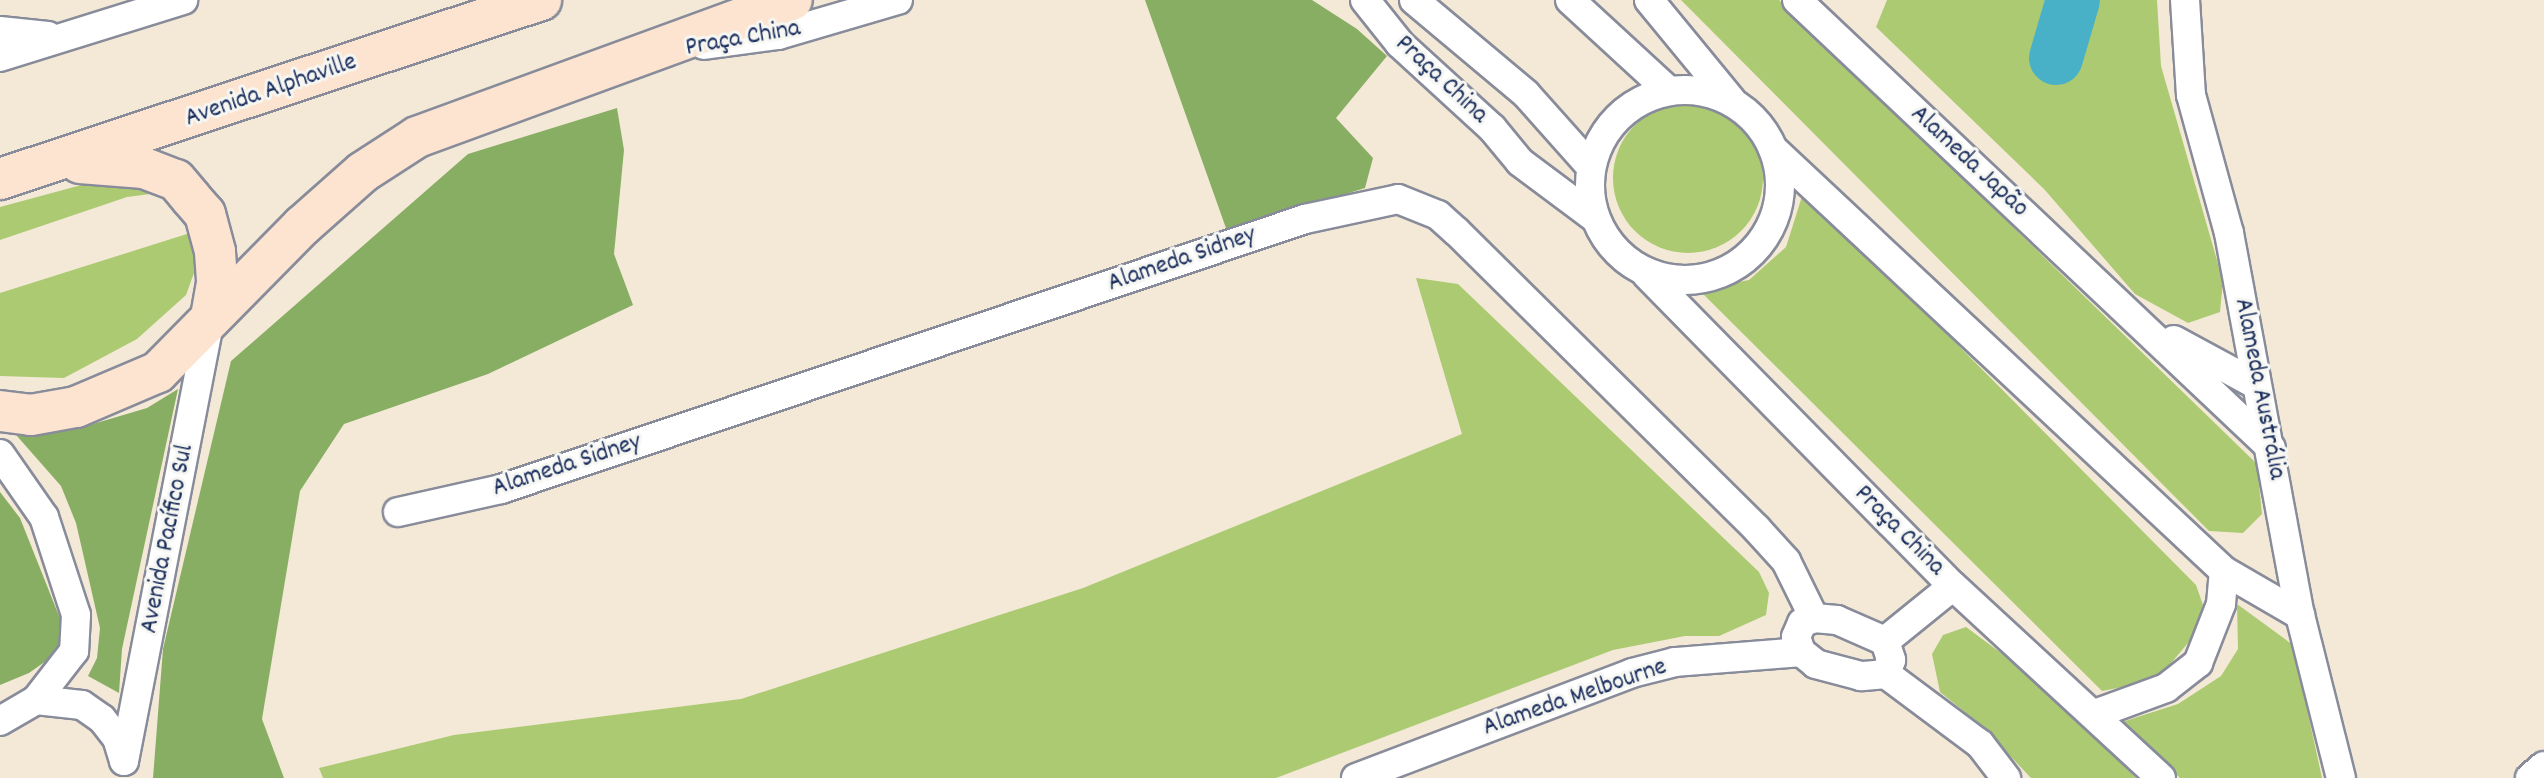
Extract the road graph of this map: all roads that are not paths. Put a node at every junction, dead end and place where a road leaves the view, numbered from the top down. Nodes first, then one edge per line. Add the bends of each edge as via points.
1 (183, 0) edge
2 (541, 0) edge
3 (792, 0) edge
4 (898, 0) edge
5 (1365, 0) edge
6 (1379, 0) edge
7 (1414, 0) edge
8 (1570, 0) edge
9 (1649, 0) edge
10 (1797, 0) edge
11 (2185, 0) edge
12 (0, 31) edge
13 (57, 37) junction
14 (0, 57) edge
15 (632, 59) junction
16 (1668, 90) junction
17 (1735, 104) junction
18 (1773, 149) junction
19 (59, 162) junction
20 (1591, 167) junction
21 (0, 179) edge
22 (1595, 218) junction
23 (1647, 275) junction
24 (211, 317) junction
25 (2142, 323) junction
26 (2257, 385) junction
27 (0, 411) edge
28 (2271, 448) junction
29 (0, 454) edge
30 (398, 512) dead end
31 (2224, 571) junction
32 (1953, 586) junction
33 (2300, 615) junction
34 (1814, 618) junction
35 (1885, 641) junction
36 (1801, 652) junction
37 (1886, 674) junction
38 (13, 712) edge
39 (2095, 714) junction
40 (2544, 766) edge
41 (125, 772) edge
42 (1356, 778) edge
43 (2006, 778) edge
44 (2161, 778) edge
45 (2341, 778) edge
46 (2530, 778) edge

1 - 13 street
2 - 19 main road, Avenida Alphaville
3 - 15 main road
4 - 15 street, Praça China via 778,35
5 - 22 street, Praça China via 1400,44 1492,128 1520,162
6 - 7 street, Praça China
7 - 20 street via 1526,94
8 - 16 street
9 - 17 street
10 - 25 street, Alameda Japão
11 - 26 street, Alameda Austrália via 2191,95 2229,233
12 - 13 street
13 - 14 street
15 - 24 main road via 417,137 363,172
16 - 17 street via 1709,93
16 - 20 street via 1632,106 1613,122
17 - 18 street via 1756,122
18 - 23 street via 1780,180 1777,211 1763,240 1742,262 1714,277 1682,282
18 - 31 street
19 - 21 main road, Avenida Alphaville
19 - 24 main road via 144,168 176,180 205,214 215,252
20 - 22 street
22 - 23 street, Praça China
23 - 32 street, Praça China
24 - 27 main road via 158,372 120,393 31,415
24 - 41 street, Avenida Pacífico Sul
25 - 26 street, Alameda Japão
25 - 28 street, Alameda Japão
26 - 28 street, Alameda Austrália
28 - 33 street, Alameda Austrália
29 - 38 street via 44,517 76,615 74,651
30 - 34 street, Alameda Sidney via 501,489 1291,223 1398,199 1438,215 1457,232 1756,528 1786,561
31 - 33 street
31 - 39 street via 2221,604 2198,663 2166,688
32 - 35 street
32 - 39 street, Praça China
33 - 45 street, Alameda Austrália
34 - 35 street via 1837,620
34 - 36 street via 1802,623 1796,637
35 - 37 street via 1891,660
36 - 37 street via 1832,669 1861,676
36 - 42 street, Alameda Melbourne via 1675,662 1632,673
37 - 43 street via 1980,744
38 - 41 street via 71,702 102,719 117,738
39 - 44 street, Praça China
40 - 46 street

